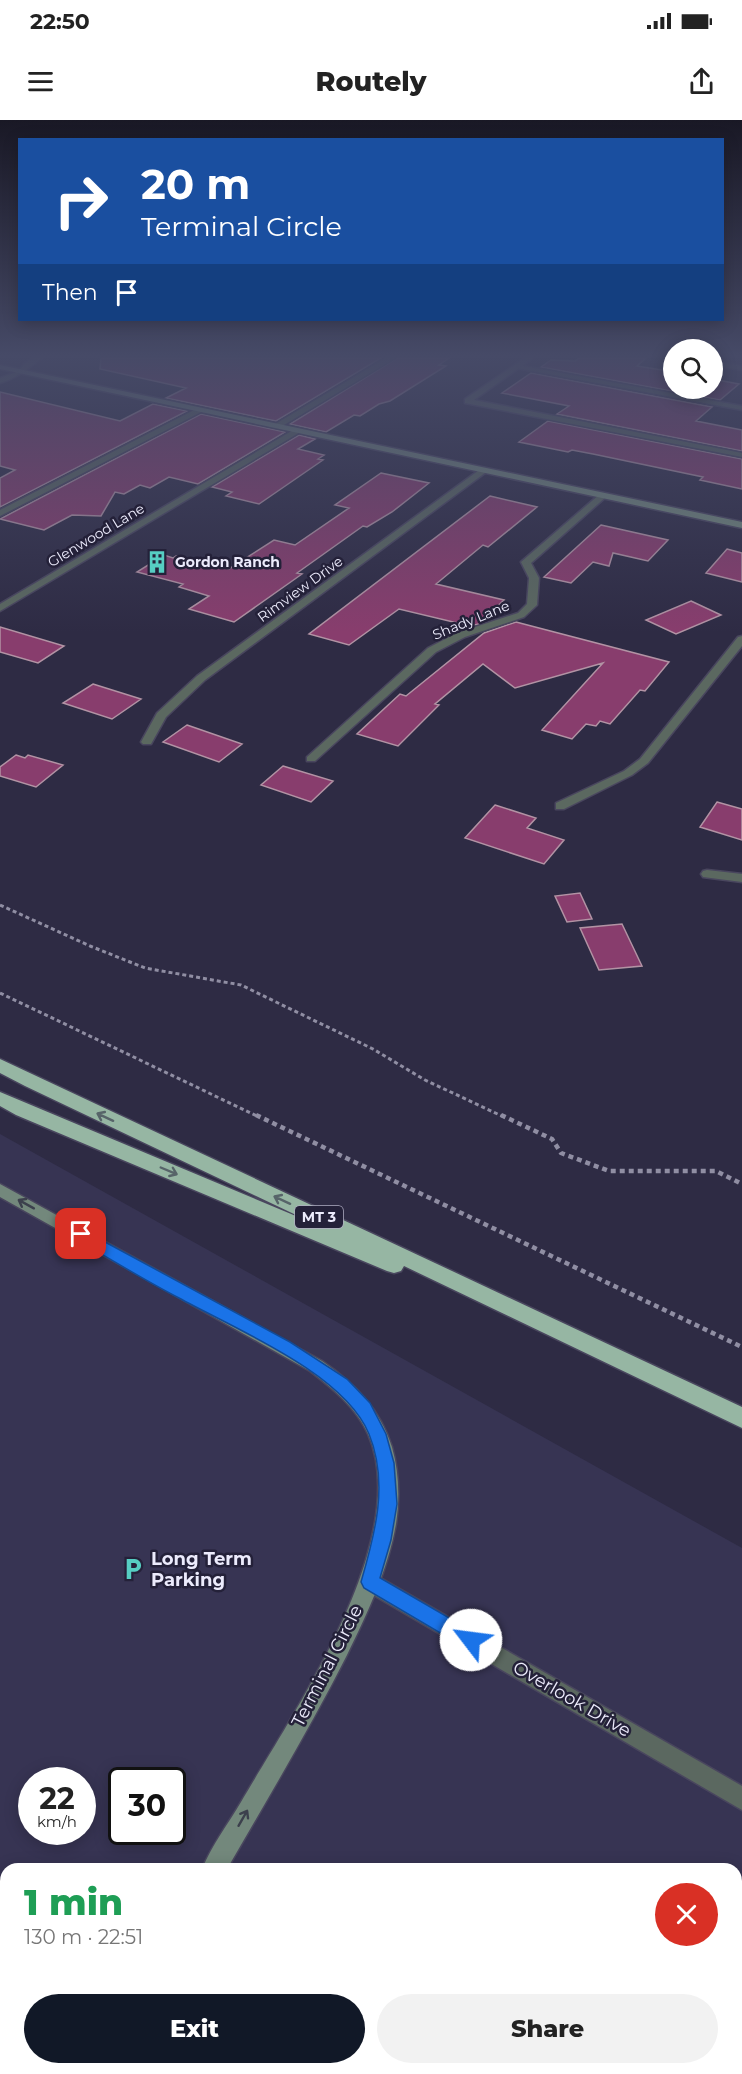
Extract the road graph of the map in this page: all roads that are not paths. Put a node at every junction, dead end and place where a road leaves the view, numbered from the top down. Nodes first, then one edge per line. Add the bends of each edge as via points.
1 (125, 449) edge
2 (266, 449) edge
3 (387, 449) edge
4 (717, 449) edge
5 (742, 454) edge
6 (484, 470) junction
7 (603, 496) junction
8 (0, 513) edge
9 (742, 525) edge
10 (0, 608) edge
11 (742, 639) edge
12 (147, 742) dead end
13 (311, 759) dead end
14 (560, 806) dead end
15 (706, 874) dead end
16 (742, 878) edge
17 (0, 1065) edge
18 (0, 1098) edge
19 (0, 1190) edge
20 (639, 1367) junction
21 (742, 1418) edge
22 (370, 1582) junction
23 (742, 1799) edge
24 (217, 1863) edge

1 - 8 street
2 - 10 street, Glenwood Lane
3 - 6 main road
4 - 5 street
6 - 7 main road
6 - 12 street, Rimview Drive via 201,678 161,715
7 - 9 main road
7 - 13 street, Shady Lane via 526,562 534,578 532,605 521,615 461,635 432,650
11 - 14 street via 644,761 628,773
15 - 16 street
20 -> 17 highway, MT 3
18 -> 20 highway, MT 3
22 -> 19 main road, Terminal Circle via 388,1504 385,1463 364,1408 341,1384 284,1347
20 - 21 highway, MT 3
22 - 23 street, Overlook Drive
24 -> 22 main road, Terminal Circle via 322,1683

